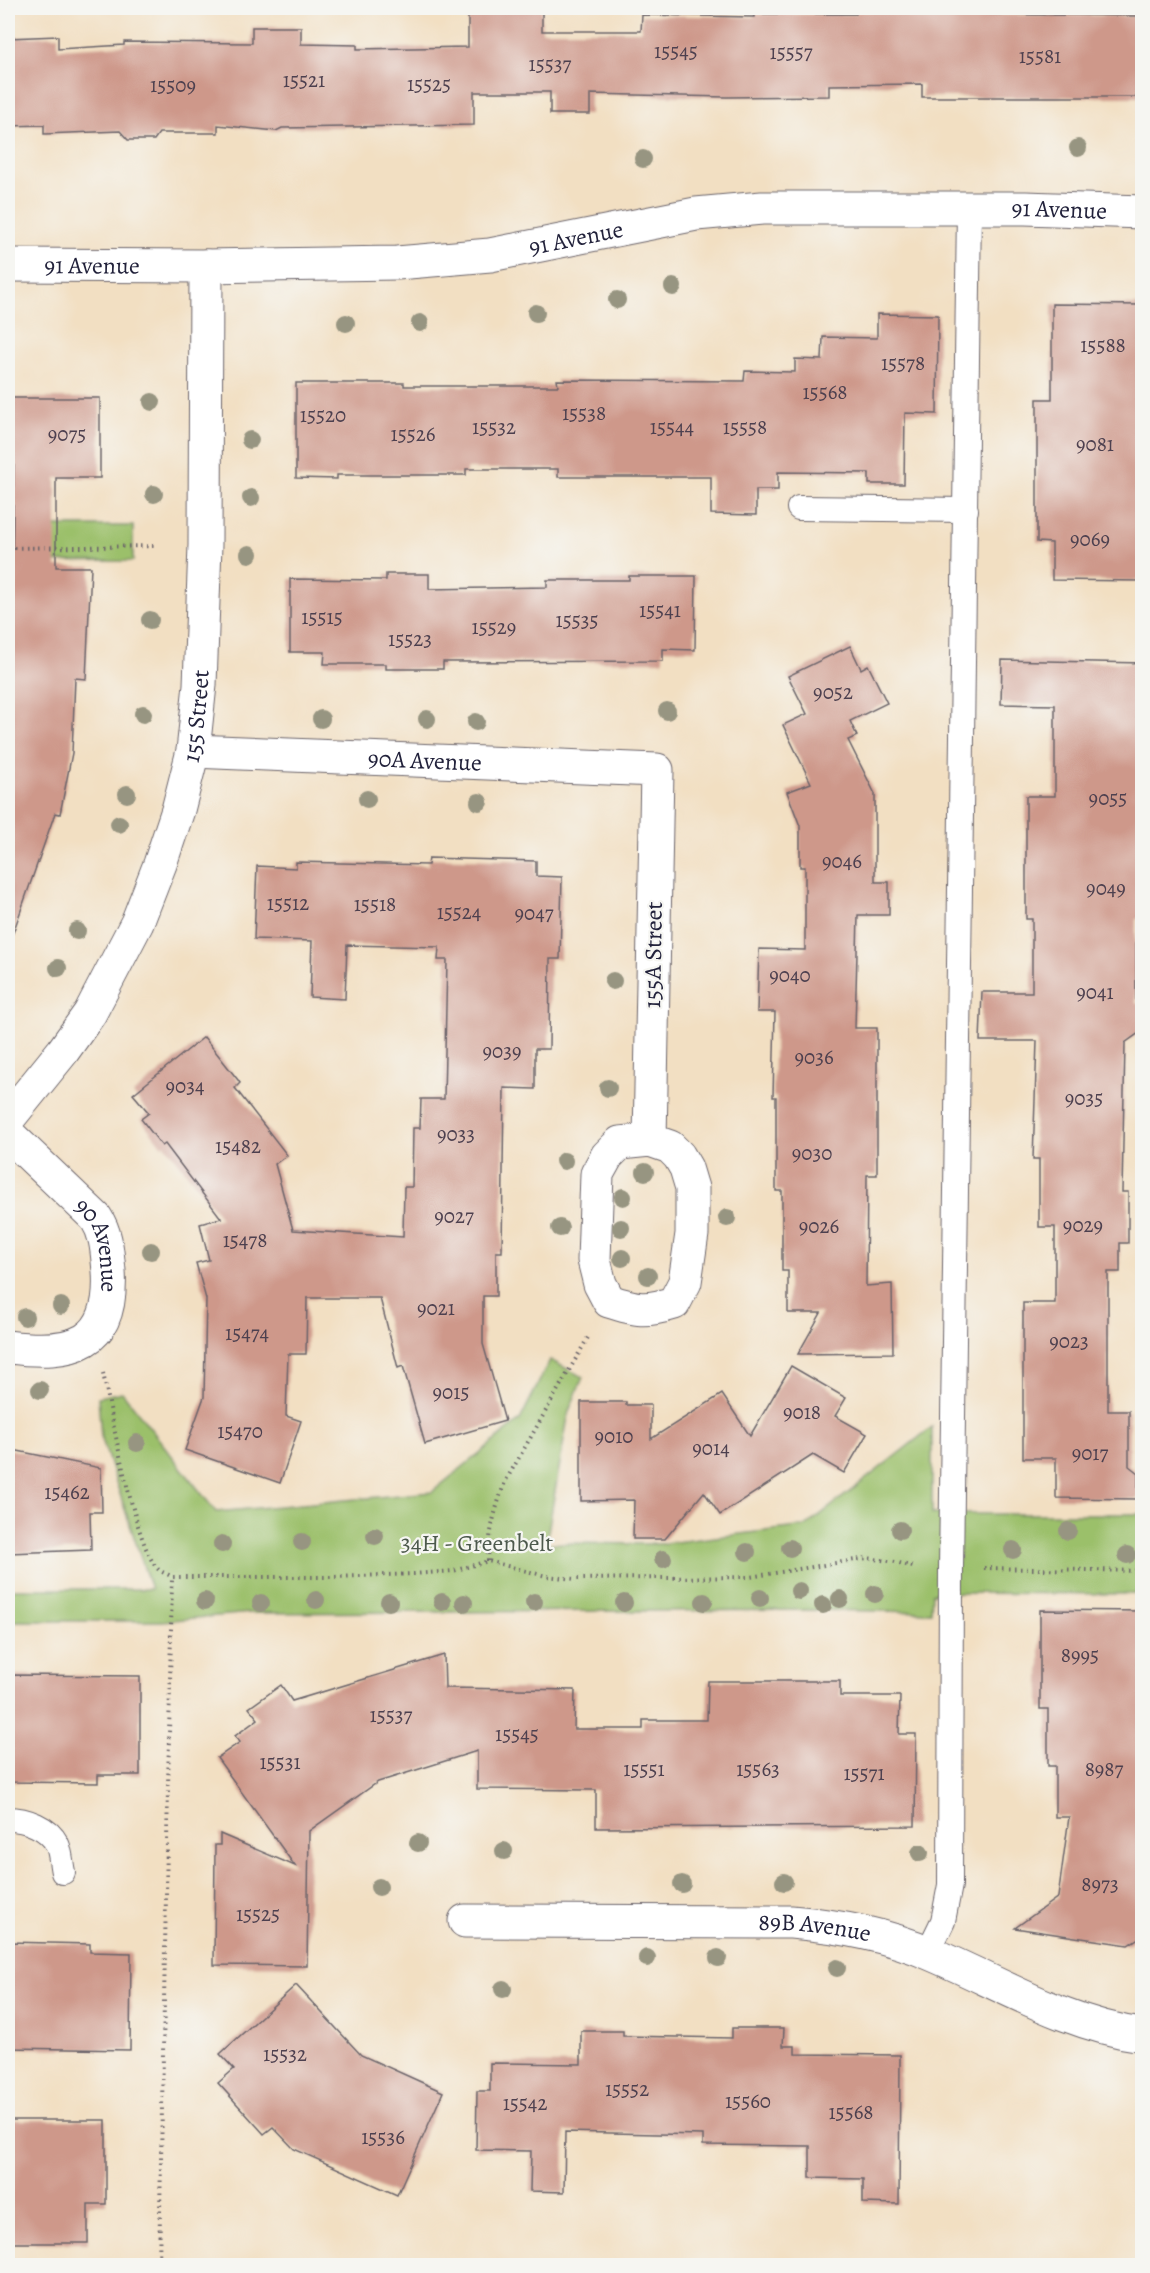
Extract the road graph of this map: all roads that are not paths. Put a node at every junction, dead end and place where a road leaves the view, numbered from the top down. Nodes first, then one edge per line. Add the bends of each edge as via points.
1 (969, 209) junction
2 (1143, 212) edge
3 (8, 265) edge
4 (206, 266) junction
5 (799, 508) dead end
6 (966, 510) junction
7 (193, 751) junction
8 (657, 770) joint
9 (8, 1119) edge
10 (8, 1134) edge
11 (650, 1140) junction
12 (8, 1347) edge
13 (8, 1819) edge
14 (63, 1872) dead end
15 (465, 1921) dead end
16 (928, 1952) junction
17 (1143, 2035) edge

1 - 2 street, 91 Avenue
1 - 4 street, 91 Avenue via 762,208 696,214 490,255 397,263
1 - 6 lane
3 - 4 street, 91 Avenue
4 - 7 street, 155 Street via 206,545
5 - 6 lane
6 - 16 lane via 950,1885 943,1921
7 - 8 street, 90A Avenue
7 - 9 street, 155 Street via 167,842 137,923 90,1013
8 - 11 street, 155A Street
10 - 12 street, 90 Avenue via 96,1218 107,1246 110,1293 99,1327 86,1341 57,1349
11 - 11 street via 621,1143 607,1156 597,1174 594,1260 609,1301 653,1310 674,1303 686,1282 692,1188 679,1156 670,1147
13 - 14 lane via 45,1829 57,1845
15 - 16 street, 89B Avenue via 836,1925
16 - 17 street, 89B Avenue via 1059,2011

